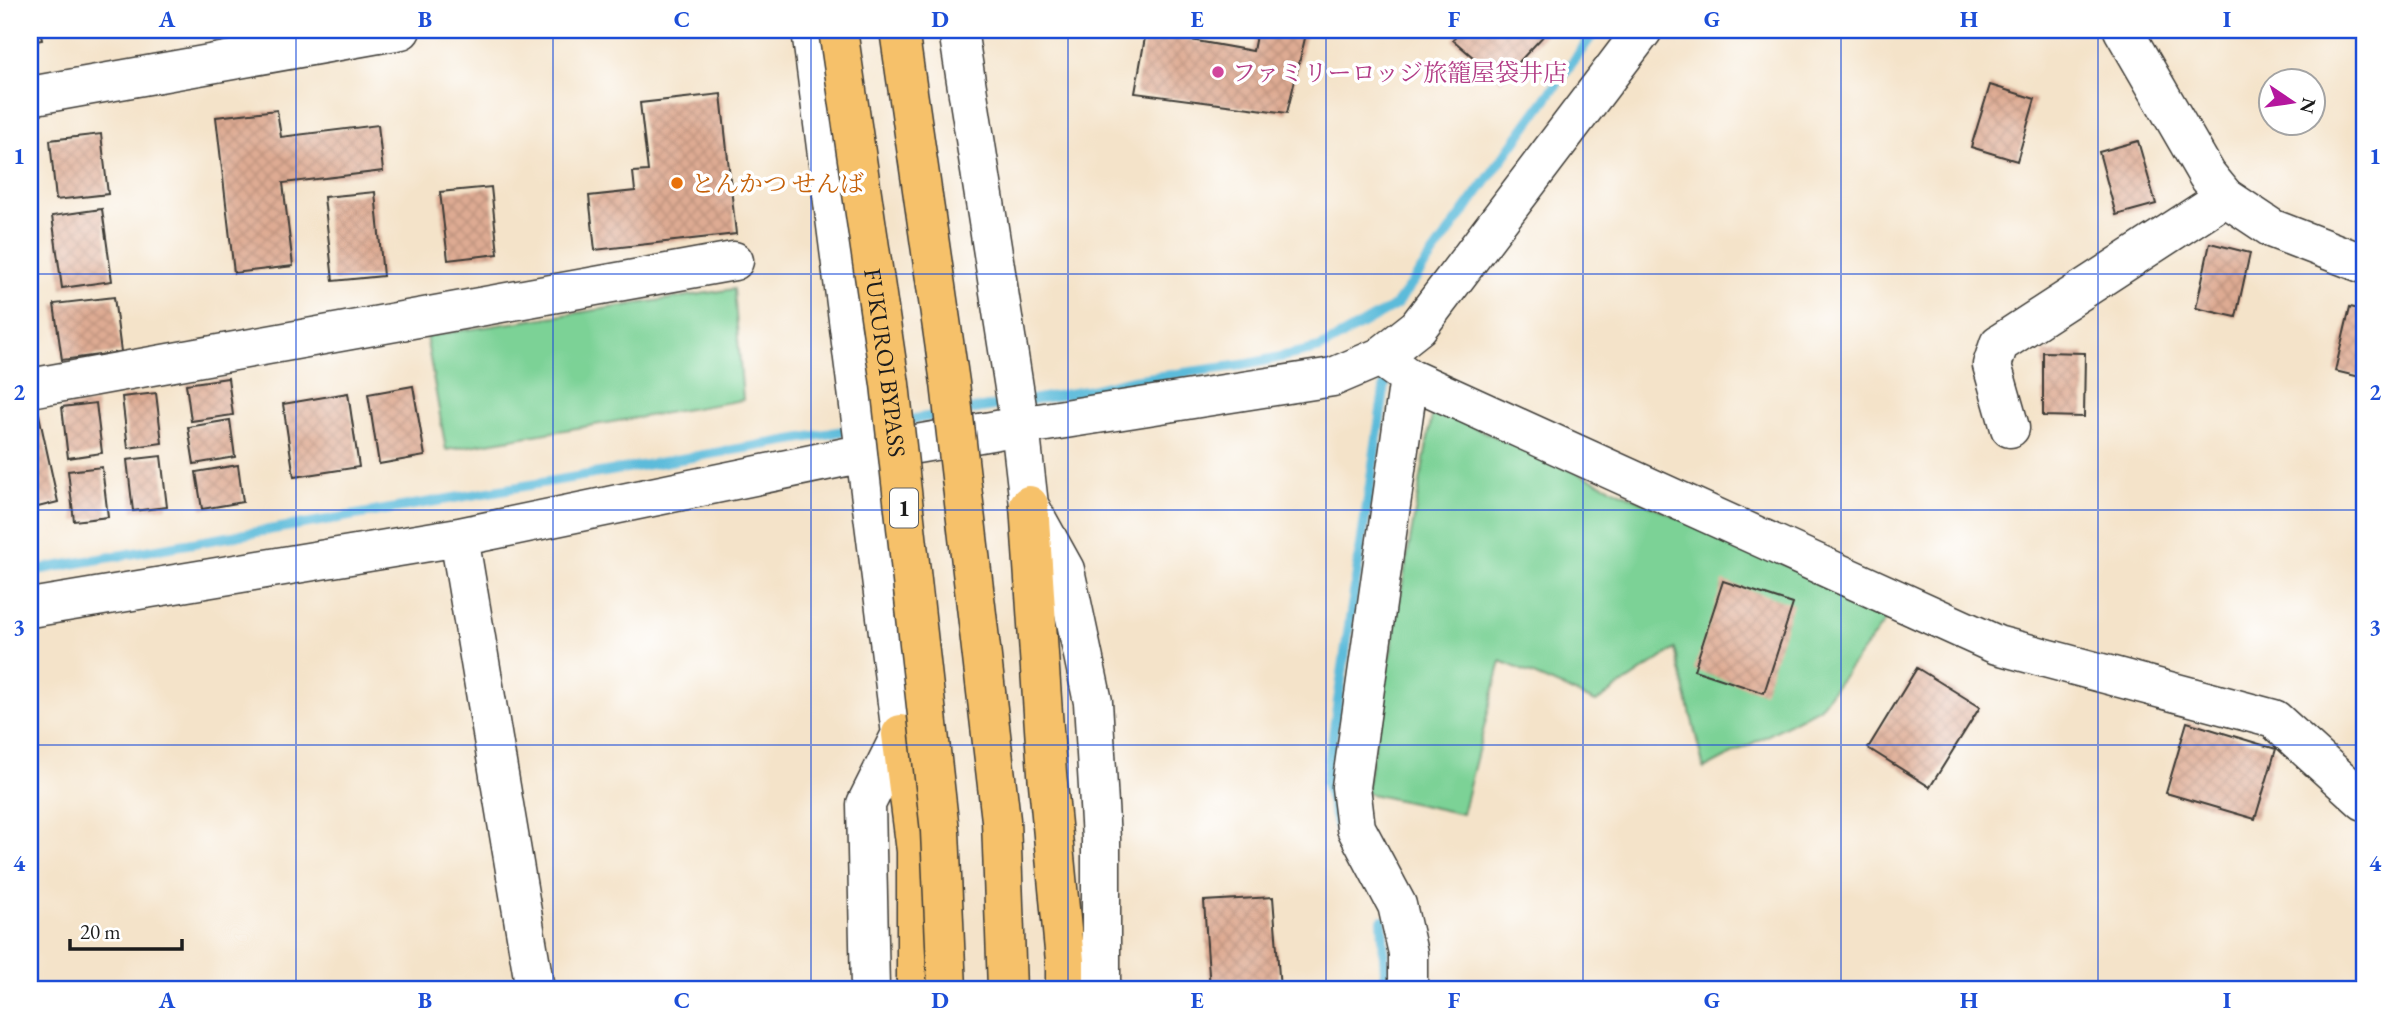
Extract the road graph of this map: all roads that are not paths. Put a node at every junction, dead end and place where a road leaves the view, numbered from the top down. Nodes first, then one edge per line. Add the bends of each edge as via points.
1 (401, 30) edge
2 (811, 30) edge
3 (838, 30) edge
4 (899, 30) edge
5 (958, 30) edge
6 (1643, 30) edge
7 (2123, 30) edge
8 (30, 96) edge
9 (2225, 197) junction
10 (734, 261) dead end
11 (2364, 264) edge
12 (1394, 367) junction
13 (30, 388) edge
14 (1020, 426) junction
15 (2010, 428) dead end
16 (865, 453) junction
17 (1029, 505) junction
18 (459, 537) junction
19 (30, 608) edge
20 (901, 734) junction
21 (2364, 801) edge
22 (535, 989) edge
23 (870, 989) edge
24 (916, 989) edge
25 (947, 989) edge
26 (1007, 989) edge
27 (1065, 989) edge
28 (1101, 989) edge
29 (1408, 989) edge

1 - 8 street
2 - 16 street
3 - 25 highway, FUKUROI BYPASS / 1, bridge via 892,397 940,831
4 - 26 highway, bridge via 950,383 1001,820
5 - 14 street
6 - 12 street via 1418,327
7 - 9 street via 2207,175
9 - 11 street via 2273,229
9 - 15 street via 1999,344 1992,365
10 - 13 street
12 - 14 street
12 - 21 street via 1997,645 2274,719
12 - 29 street via 1350,787 1356,828 1397,905 1408,953
14 - 16 street
14 - 17 street
16 - 18 street
16 - 20 street
17 - 27 highway
17 - 28 street via 1065,570 1093,702 1101,839
18 - 19 street
18 - 22 street
20 - 23 street via 866,804
20 - 24 highway via 916,851

